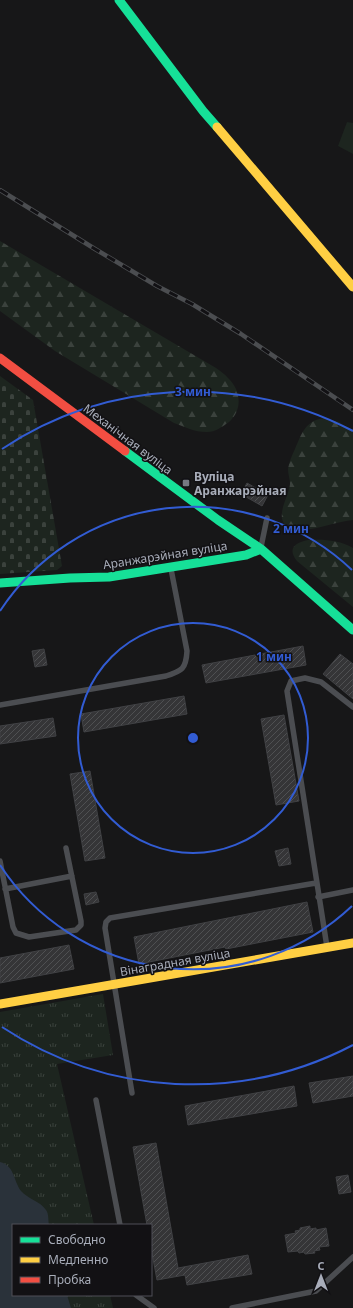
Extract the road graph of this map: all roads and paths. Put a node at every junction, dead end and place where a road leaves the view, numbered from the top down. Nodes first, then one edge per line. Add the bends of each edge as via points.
1 (119, 0) edge
2 (353, 287) edge
3 (0, 358) edge
4 (267, 518) dead end
5 (261, 549) junction
6 (171, 566) junction
7 (0, 583) edge
8 (353, 630) edge
9 (0, 705) edge
10 (353, 707) edge
11 (66, 848) dead end
12 (0, 861) edge
13 (72, 876) junction
14 (316, 883) junction
15 (6, 889) junction
16 (353, 890) edge
17 (318, 896) junction
18 (353, 943) edge
19 (327, 948) junction
20 (114, 985) junction
21 (0, 1004) edge
22 (132, 1093) dead end
23 (96, 1100) dead end
24 (120, 1224) edge
25 (353, 1257) edge
26 (137, 1296) edge
27 (154, 1308) edge
28 (232, 1308) edge

1 - 2 street via 204,111
3 - 5 street, Механічная вуліца
4 - 5 lane
5 - 6 street, Аранжарэйная вуліца via 246,555
5 - 8 street, Механічная вуліца
6 - 7 street, Аранжарэйная вуліца via 109,577
6 - 9 lane via 187,651 187,662 180,671 166,676
10 - 14 lane via 321,682 305,678 291,681 286,691
11 - 13 lane
12 - 15 lane
13 - 15 lane
13 - 15 lane via 81,921 76,930 29,937 16,933
14 - 17 lane
14 - 20 lane via 110,918 105,928
16 - 17 lane
17 - 19 lane
18 - 19 street, Вінаградная вуліца
19 - 20 street, Вінаградная вуліца
20 - 21 street, Вінаградная вуліца
20 - 22 lane
23 - 24 lane
25 - 28 lane via 316,1291
26 - 27 lane

